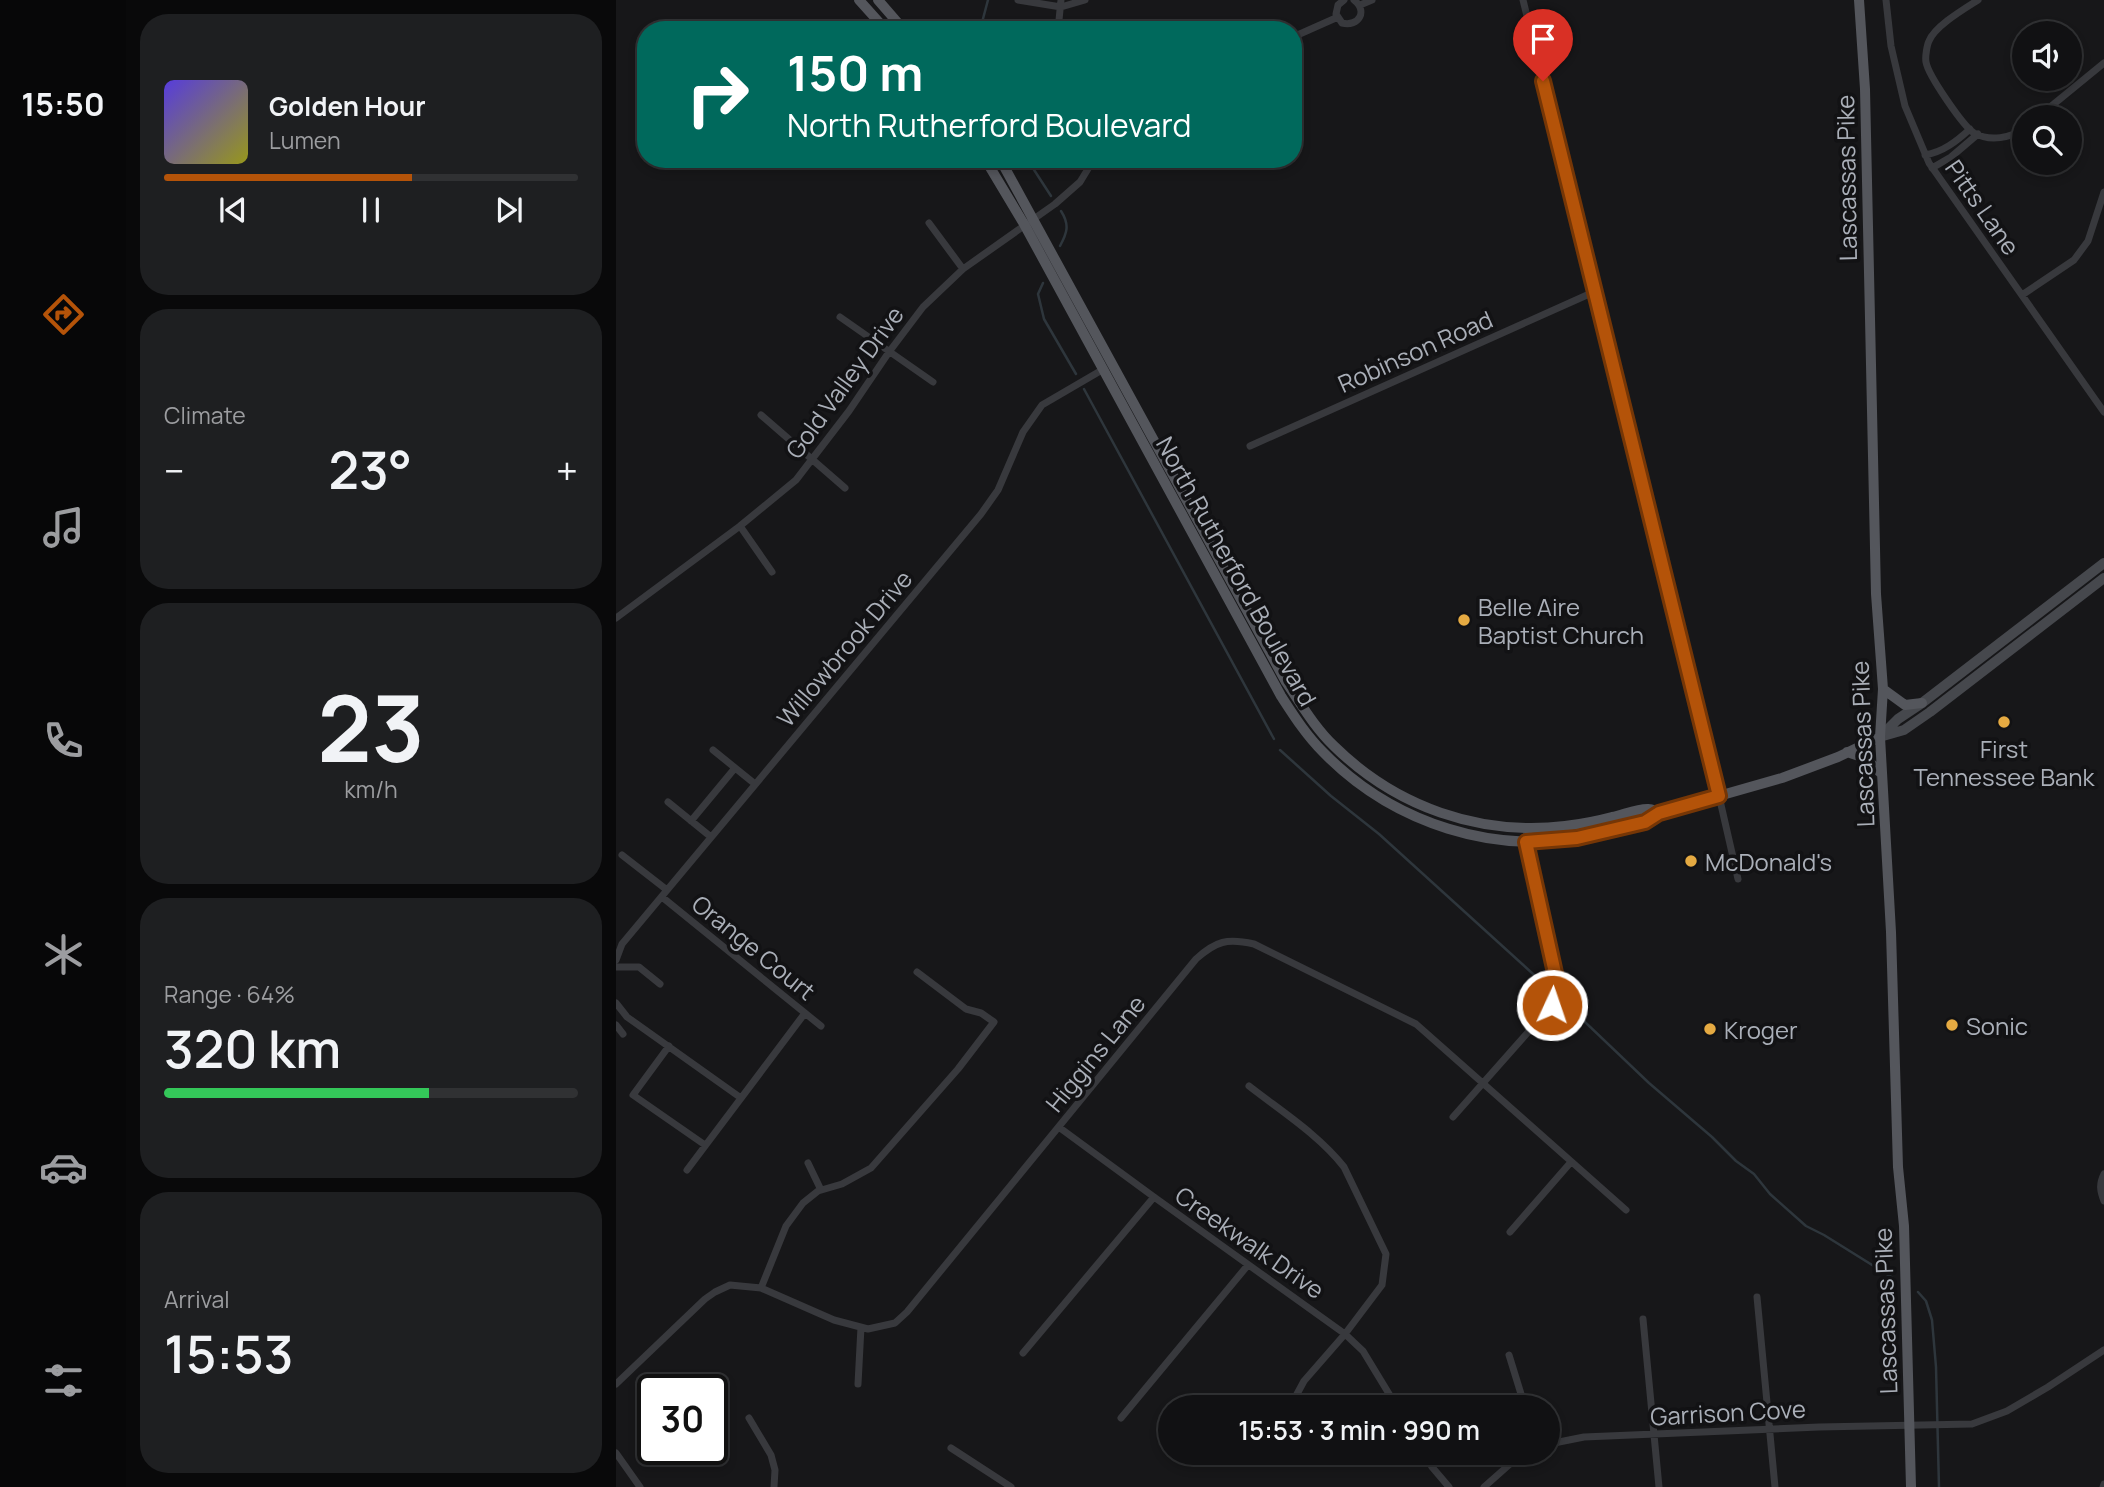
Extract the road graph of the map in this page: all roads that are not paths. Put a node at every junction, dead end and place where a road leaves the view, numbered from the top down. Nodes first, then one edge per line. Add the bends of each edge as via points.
1 (859, 0) edge
2 (878, 0) edge
3 (1018, 0) edge
4 (1085, 0) edge
5 (1344, 0) edge
6 (1373, 0) edge
7 (1523, 0) edge
8 (1859, 0) edge
9 (1886, 0) edge
10 (1978, 0) edge
11 (1061, 3) edge
12 (1357, 3) edge
13 (1338, 17) junction
14 (878, 21) edge
15 (896, 21) edge
16 (1059, 21) edge
17 (1302, 33) edge
18 (2104, 63) edge
19 (2053, 105) edge
20 (1970, 129) junction
21 (1978, 134) junction
22 (2012, 135) edge
23 (1925, 155) junction
24 (991, 168) edge
25 (1004, 168) edge
26 (1088, 168) edge
27 (1932, 168) junction
28 (2104, 192) edge
29 (1029, 221) junction
30 (929, 223) dead end
31 (963, 269) junction
32 (1596, 291) junction
33 (2022, 295) junction
34 (841, 317) dead end
35 (889, 352) junction
36 (1102, 370) junction
37 (933, 383) dead end
38 (2104, 412) edge
39 (761, 415) dead end
40 (1250, 446) dead end
41 (813, 460) junction
42 (845, 488) dead end
43 (740, 526) junction
44 (2104, 563) edge
45 (772, 572) dead end
46 (2104, 578) edge
47 (2080, 582) junction
48 (2087, 591) junction
49 (616, 618) edge
50 (1883, 690) junction
51 (1922, 703) junction
52 (1880, 737) junction
53 (713, 750) dead end
54 (1847, 752) junction
55 (735, 768) junction
56 (1882, 774) junction
57 (755, 784) junction
58 (1719, 796) junction
59 (668, 802) dead end
60 (1659, 813) junction
61 (691, 821) junction
62 (1527, 827) junction
63 (711, 837) junction
64 (1526, 842) junction
65 (622, 855) dead end
66 (1738, 879) dead end
67 (664, 894) junction
68 (619, 942) edge
69 (616, 960) edge
70 (616, 967) edge
71 (917, 972) dead end
72 (660, 985) dead end
73 (616, 1003) edge
74 (805, 1013) junction
75 (616, 1025) edge
76 (821, 1026) dead end
77 (623, 1034) dead end
78 (669, 1046) junction
79 (1483, 1083) junction
80 (1249, 1086) dead end
81 (741, 1098) junction
82 (1453, 1117) dead end
83 (1060, 1128) junction
84 (705, 1145) junction
85 (1571, 1162) junction
86 (808, 1163) dead end
87 (687, 1170) dead end
88 (2104, 1174) edge
89 (821, 1190) junction
90 (1154, 1197) junction
91 (2104, 1201) edge
92 (1626, 1210) dead end
93 (1510, 1232) dead end
94 (1248, 1265) junction
95 (761, 1288) junction
96 (1758, 1297) dead end
97 (1643, 1319) dead end
98 (862, 1327) junction
99 (1345, 1334) junction
100 (2104, 1350) edge
101 (1023, 1353) dead end
102 (1508, 1355) dead end
103 (616, 1384) edge
104 (858, 1384) dead end
105 (1295, 1395) edge
106 (1390, 1395) edge
107 (1521, 1395) edge
108 (749, 1418) dead end
109 (1121, 1418) dead end
110 (1910, 1424) junction
111 (1770, 1430) junction
112 (1655, 1435) junction
113 (1560, 1442) edge
114 (951, 1448) dead end
115 (616, 1453) edge
116 (1431, 1465) edge
117 (1509, 1465) edge
118 (640, 1487) edge
119 (774, 1487) edge
120 (1011, 1487) edge
121 (1449, 1487) edge
122 (1485, 1487) edge
123 (1659, 1487) edge
124 (1775, 1487) edge
125 (1911, 1487) edge

1 - 14 main road
2 - 15 main road
3 - 11 street
4 - 11 street
5 - 13 street via 1338,5
6 - 12 street
7 - 32 street
8 - 50 main road, Lascassas Pike via 1876,594
9 - 23 street, Pitts Lane via 1905,106
10 - 20 street via 1938,29 1929,40 1926,61 1936,85
11 - 16 street
12 - 13 street via 1362,14 1354,23 1342,23
13 - 17 street
18 - 19 street
20 - 21 street
20 - 23 street via 1936,153
21 - 22 street via 1996,138
21 - 27 street
23 - 27 street, Pitts Lane
24 - 29 main road, North Rutherford Boulevard
25 - 29 main road, North Rutherford Boulevard
26 - 29 street, Gold Valley Drive via 1055,204
27 - 33 street, Pitts Lane
28 - 33 street via 2088,241 2074,260
29 - 31 street, Gold Valley Drive
29 - 36 main road, North Rutherford Boulevard
29 - 62 main road, North Rutherford Boulevard via 1286,682 1333,745 1392,791 1452,818 1488,826
30 - 31 street
31 - 35 street, Gold Valley Drive via 923,307
32 - 40 street, Robinson Road
32 - 58 street
33 - 38 street, Pitts Lane
34 - 35 street
35 - 37 street
35 - 41 street, Gold Valley Drive
36 - 57 street, Willowbrook Drive via 1042,405 981,514
36 - 64 main road, North Rutherford Boulevard via 1258,656 1300,726 1323,752 1388,803 1423,820 1461,833
39 - 41 street
41 - 42 street
41 - 43 street, Gold Valley Drive
43 - 45 street
43 - 49 street, Gold Valley Drive
44 - 47 main road
46 - 48 main road
47 - 48 main road
47 - 51 main road
48 - 52 main road via 1930,712 1904,730
50 - 51 main road via 1905,705
50 - 52 main road, Lascassas Pike
51 - 52 main road
52 - 54 main road, North Rutherford Boulevard
52 - 56 main road, Lascassas Pike
53 - 55 street
54 - 56 main road via 1865,758
54 - 58 main road, North Rutherford Boulevard
55 - 57 street
55 - 61 street
56 - 110 main road, Lascassas Pike
57 - 63 street, Willowbrook Drive
58 - 60 main road, North Rutherford Boulevard
58 - 66 street
59 - 61 street
60 - 62 main road, North Rutherford Boulevard via 1648,809 1589,822
60 - 64 main road, North Rutherford Boulevard via 1645,822 1577,838
61 - 63 street
62 - 64 street
63 - 67 street, Willowbrook Drive
64 - 79 street via 1556,988 1552,1005
65 - 67 street, Orange Court
67 - 68 street, Willowbrook Drive
67 - 74 street, Orange Court
68 - 69 street, Willowbrook Drive
70 - 72 street via 639,967
71 - 89 street via 966,1009 994,1021 871,1168
73 - 78 street via 627,1017
74 - 76 street, Orange Court
74 - 81 street
75 - 77 street
78 - 81 street
78 - 84 street via 633,1095
79 - 82 street
79 - 83 street, Higgins Lane via 1416,1024 1254,944 1236,940 1212,945 1196,959
79 - 85 street, Higgins Lane
80 - 99 street via 1338,1158 1386,1254 1382,1285
81 - 84 street
83 - 90 street, Creekwalk Drive
83 - 98 street, Higgins Lane via 907,1312 895,1323
84 - 87 street
85 - 92 street, Higgins Lane
85 - 93 street
86 - 89 street
88 - 91 street via 2100,1190
89 - 95 street via 803,1203 786,1226
90 - 94 street, Creekwalk Drive
90 - 101 street
94 - 99 street, Creekwalk Drive
94 - 109 street
95 - 98 street, Higgins Lane via 834,1320
95 - 103 street, Higgins Lane via 730,1285 715,1292
96 - 111 street
97 - 112 street
98 - 104 street
99 - 105 street
99 - 106 street, Creekwalk Drive via 1363,1351
100 - 110 street, Garrison Cove via 2007,1411 1972,1424
102 - 107 street
108 - 119 street via 771,1455
110 - 111 street, Garrison Cove
110 - 125 main road, Lascassas Pike
111 - 112 street, Garrison Cove
111 - 124 street
112 - 113 street, Garrison Cove
112 - 123 street
114 - 120 street
115 - 118 street
116 - 121 street
117 - 122 street

